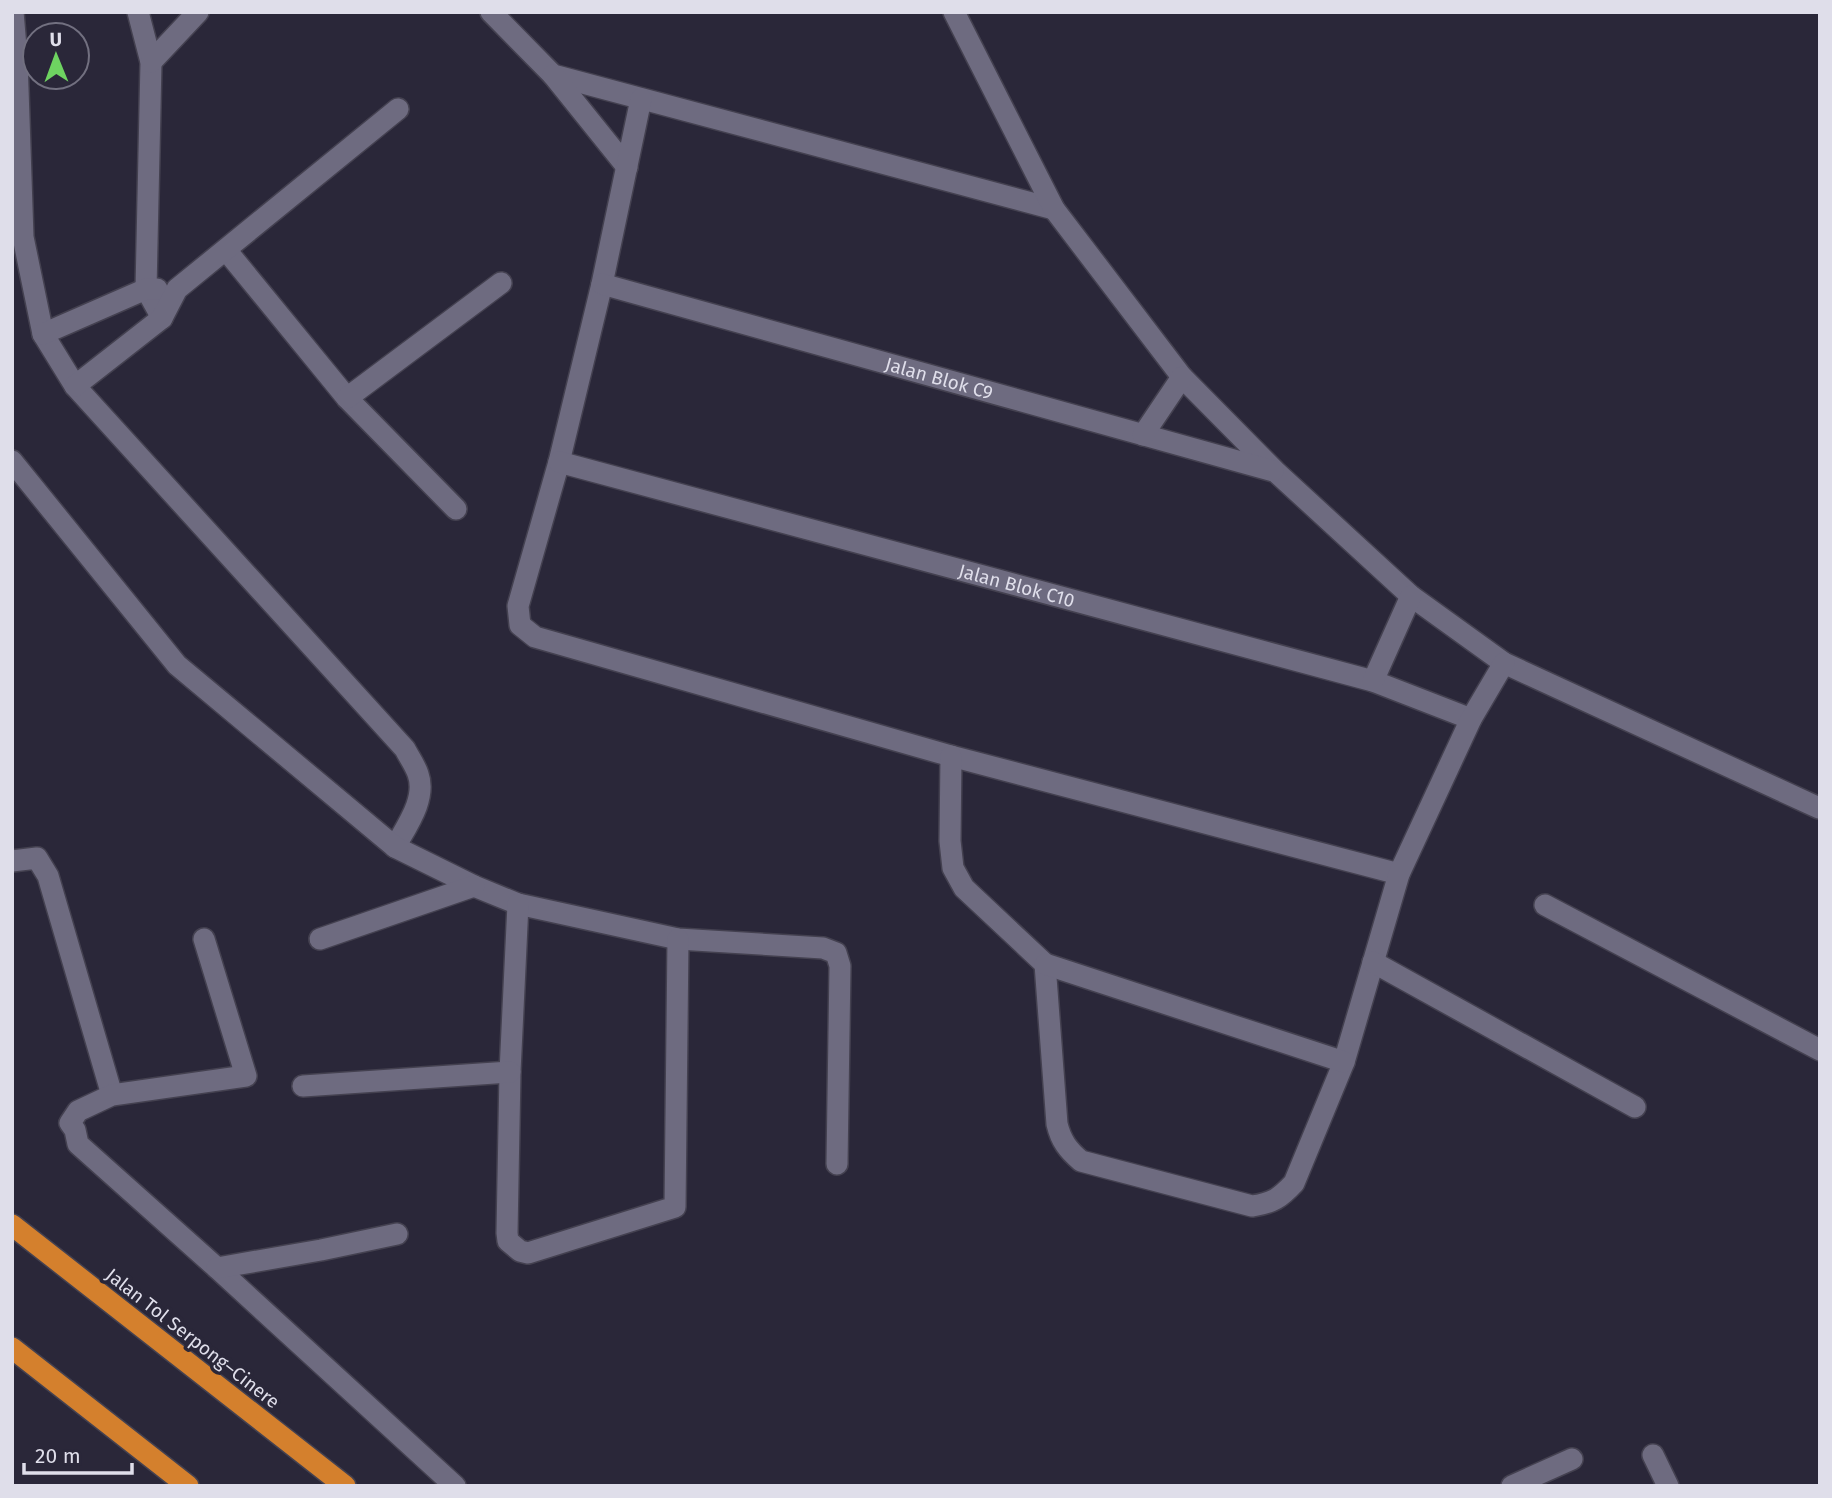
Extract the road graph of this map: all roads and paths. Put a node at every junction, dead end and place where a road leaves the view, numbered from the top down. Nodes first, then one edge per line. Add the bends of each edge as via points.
1 (13, 12) edge
2 (138, 12) edge
3 (198, 12) edge
4 (491, 12) edge
5 (954, 12) edge
6 (150, 62) junction
7 (554, 75) junction
8 (641, 99) junction
9 (398, 110) dead end
10 (627, 167) junction
11 (1054, 209) junction
12 (226, 250) junction
13 (501, 283) dead end
14 (602, 284) junction
15 (146, 289) junction
16 (177, 289) junction
17 (162, 318) junction
18 (43, 334) junction
19 (1182, 377) junction
20 (75, 386) junction
21 (347, 398) junction
22 (1143, 435) junction
23 (13, 462) edge
24 (559, 462) junction
25 (1275, 471) junction
26 (456, 509) dead end
27 (1411, 596) junction
28 (1504, 663) junction
29 (1373, 681) junction
30 (1471, 719) junction
31 (951, 756) junction
32 (1819, 808) edge
33 (395, 847) junction
34 (12, 861) edge
35 (1399, 874) junction
36 (474, 886) junction
37 (518, 904) junction
38 (1545, 905) dead end
39 (204, 939) dead end
40 (320, 939) dead end
41 (678, 939) junction
42 (1373, 962) junction
43 (1045, 964) junction
44 (1820, 1050) edge
45 (1344, 1062) junction
46 (510, 1072) junction
47 (303, 1086) dead end
48 (112, 1095) junction
49 (1635, 1107) dead end
50 (837, 1164) dead end
51 (12, 1225) edge
52 (397, 1234) dead end
53 (217, 1268) junction
54 (12, 1348) edge
55 (1653, 1455) dead end
56 (1572, 1459) dead end
57 (188, 1486) edge
58 (345, 1486) edge
59 (455, 1486) edge
60 (1512, 1486) edge
61 (1668, 1486) edge

1 - 18 street via 23,237
2 - 6 street
3 - 6 street
4 - 7 street
5 - 11 street
6 - 15 street
7 - 8 street
7 - 10 street
8 - 10 street
8 - 11 street
9 - 12 street
10 - 14 street
11 - 19 street
12 - 16 street
12 - 21 street
13 - 21 street
14 - 22 street, Jalan Blok C9
14 - 24 street
15 - 16 street
15 - 17 street
15 - 18 street
16 - 17 street
17 - 20 street
18 - 20 street
19 - 22 street
19 - 25 street
20 - 33 street via 405,749 419,776 419,789 417,806
21 - 26 street
22 - 25 street, Jalan Blok C9
23 - 33 street via 177,665
24 - 29 street, Jalan Blok C10
24 - 31 street via 518,606 520,625 535,636
25 - 27 street
27 - 28 street
27 - 29 street
28 - 30 street
28 - 32 street
29 - 30 street, Jalan Blok C10
30 - 35 street
31 - 35 street
31 - 43 street via 953,868 964,888
33 - 36 street
34 - 48 street via 37,858 48,876
35 - 42 street
36 - 37 street
36 - 40 street
37 - 41 street
37 - 46 street
38 - 44 street
39 - 48 street via 246,1076
41 - 46 street via 675,1207 528,1253 513,1247 507,1233
41 - 50 street via 823,948 836,953 840,966
42 - 45 street
42 - 49 street
43 - 45 street
43 - 45 street via 1056,1124 1060,1139 1081,1161 1252,1206 1266,1203 1282,1196 1294,1183
46 - 47 street
48 - 53 street via 78,1111 70,1123 78,1144
51 - 58 highway, Jalan Tol Serpong–Cinere
52 - 53 street
53 - 59 street
54 - 57 highway
55 - 61 street
56 - 60 street

